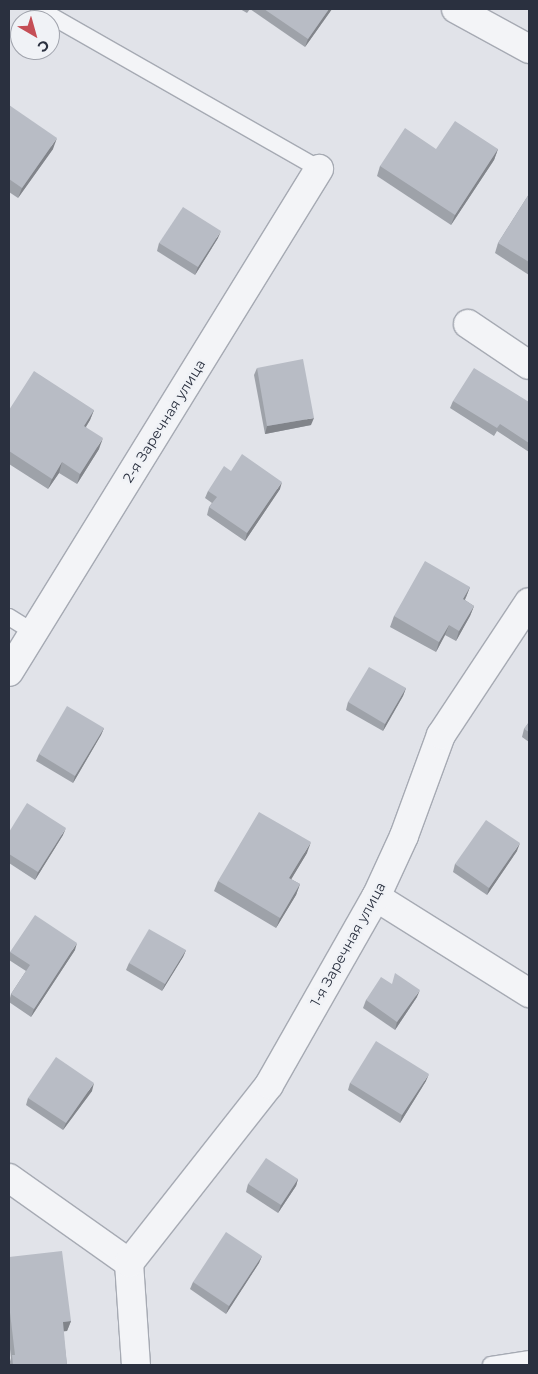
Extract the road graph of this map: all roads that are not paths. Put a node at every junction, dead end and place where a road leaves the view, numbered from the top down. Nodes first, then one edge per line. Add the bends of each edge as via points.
1 (40, 9) edge
2 (456, 9) edge
3 (529, 49) edge
4 (319, 169) joint
5 (468, 324) dead end
6 (529, 365) edge
7 (529, 602) edge
8 (9, 617) edge
9 (33, 632) junction
10 (9, 672) edge
11 (376, 898) junction
12 (529, 993) edge
13 (9, 1178) edge
14 (129, 1263) junction
15 (529, 1359) edge
16 (136, 1365) edge
17 (491, 1365) edge

1 - 4 lane
2 - 3 street
4 - 9 street, 2-я Заречная улица
5 - 6 street
7 - 11 street, 1-я Заречная улица via 441,735 404,836
8 - 9 lane
9 - 10 street, 2-я Заречная улица
11 - 12 street
11 - 14 street, 1-я Заречная улица via 269,1085
13 - 14 street
14 - 16 street
15 - 17 lane

